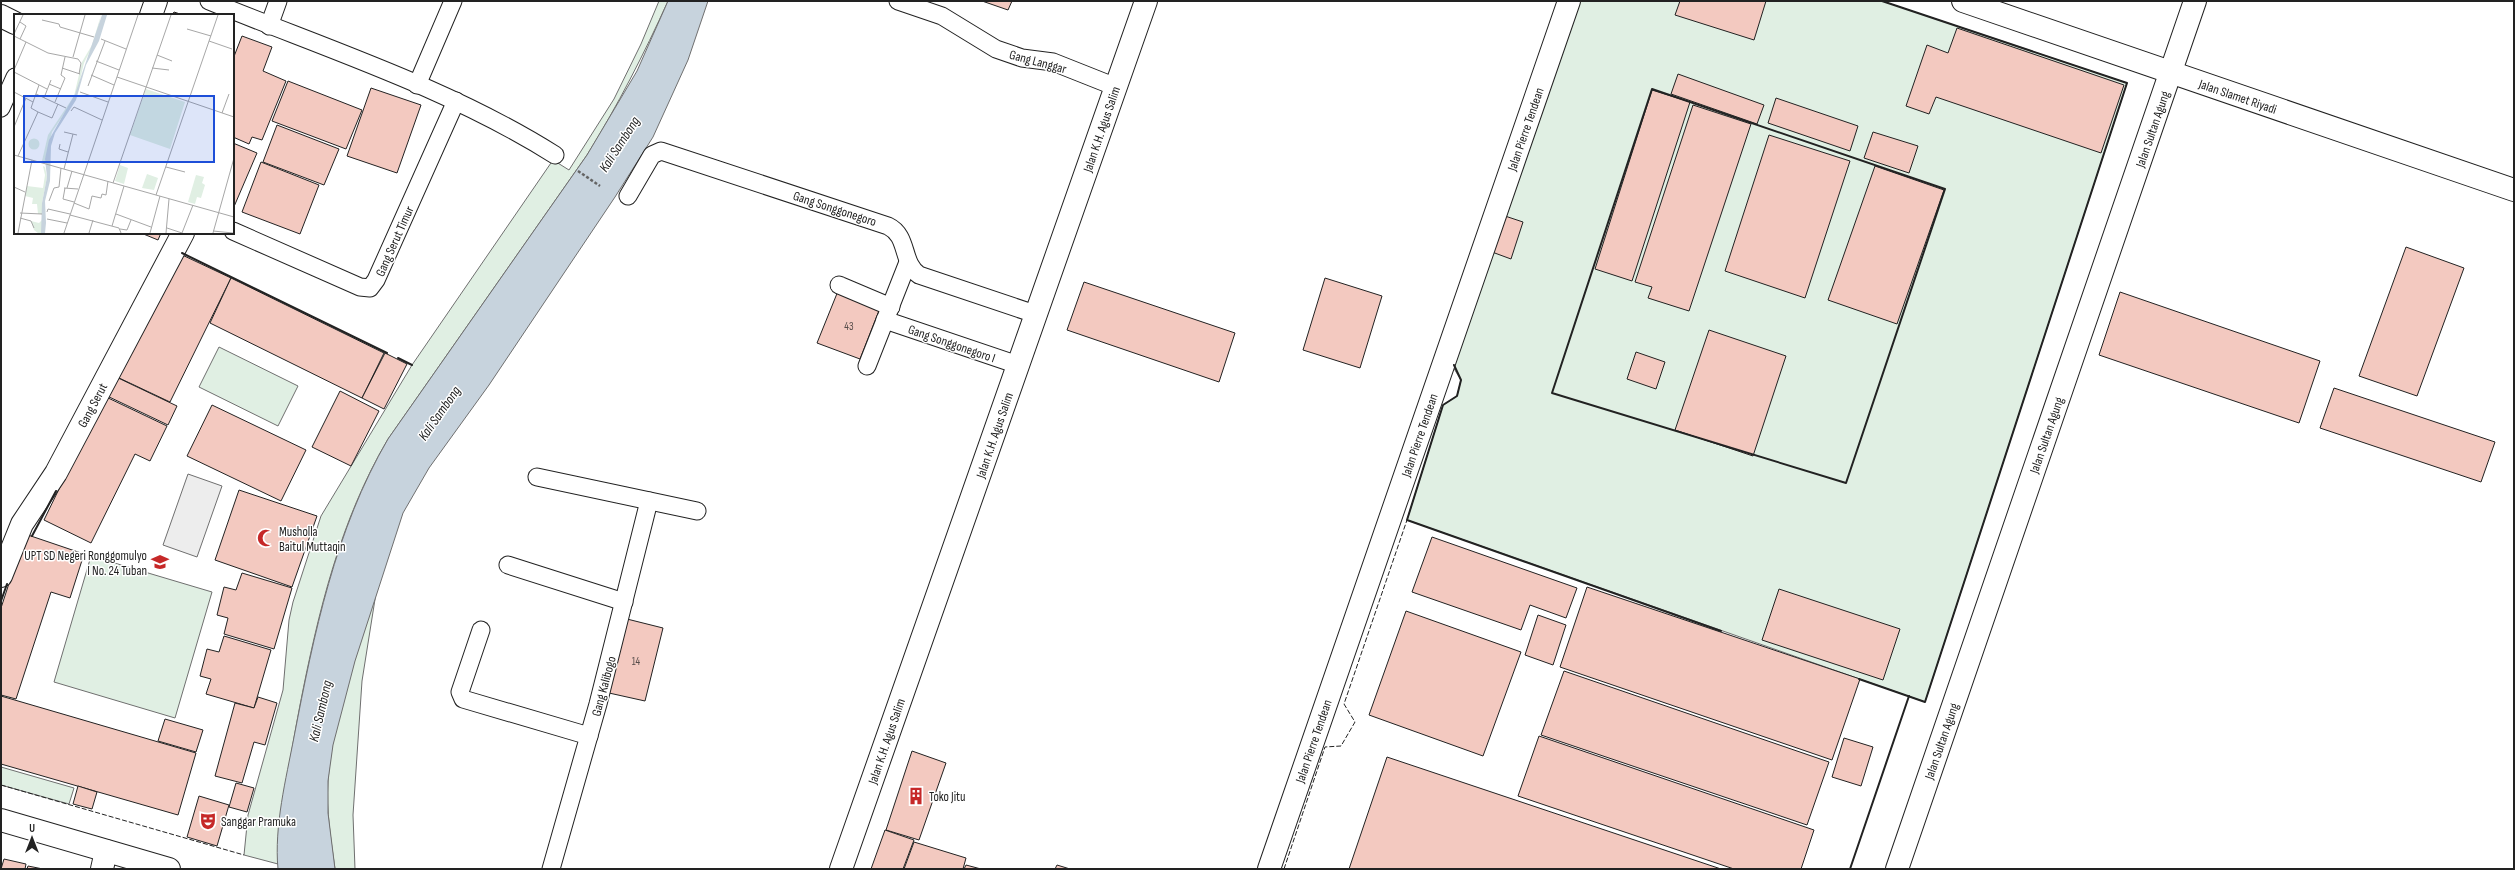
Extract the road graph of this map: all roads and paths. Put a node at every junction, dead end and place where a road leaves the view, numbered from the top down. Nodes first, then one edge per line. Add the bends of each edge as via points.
1 (156, 1) edge
2 (209, 1) edge
3 (278, 1) edge
4 (453, 1) edge
5 (898, 1) edge
6 (1146, 1) edge
7 (1569, 1) edge
8 (1963, 1) edge
9 (2196, 1) edge
10 (151, 14) edge
11 (1, 16) edge
12 (14, 22) edge
13 (269, 26) junction
14 (2171, 72) junction
15 (14, 79) edge
16 (417, 85) junction
17 (1116, 87) junction
18 (456, 101) junction
19 (1, 108) edge
20 (554, 155) dead end
21 (571, 166) dead end
22 (603, 188) dead end
23 (2514, 190) edge
24 (628, 196) dead end
25 (234, 231) edge
26 (182, 234) edge
27 (908, 262) junction
28 (839, 286) dead end
29 (888, 313) junction
30 (1035, 314) junction
31 (1018, 365) junction
32 (867, 366) dead end
33 (537, 477) dead end
34 (649, 501) junction
35 (697, 511) dead end
36 (508, 565) dead end
37 (1, 576) edge
38 (624, 602) junction
39 (481, 630) dead end
40 (589, 736) junction
41 (1, 820) edge
42 (104, 860) edge
43 (169, 869) edge
44 (551, 869) edge
45 (841, 869) edge
46 (1269, 869) edge
47 (1897, 869) edge

1 - 10 street
2 - 13 lane
3 - 13 lane
4 - 16 lane
5 - 17 lane, Gang Langgar via 942,16 996,49 1022,58 1053,62
6 - 17 street, Jalan K.H. Agus Salim
7 - 46 street, Jalan Pierre Tendean
8 - 14 street, Jalan Slamet Riyadi
9 - 14 street, Jalan Sultan Agung
11 - 12 street
13 - 16 lane
14 - 23 street, Jalan Slamet Riyadi
14 - 47 street, Jalan Sultan Agung
15 - 19 lane
16 - 18 lane
17 - 30 street, Jalan K.H. Agus Salim
18 - 20 lane via 507,126
18 - 25 lane, Gang Serut Timur via 376,280 370,288 360,287
21 - 22 path
24 - 27 lane, Gang Songgonegoro via 652,155 661,151 888,226 901,238
26 - 37 street, Gang Serut via 56,473 22,524
27 - 29 lane
27 - 30 lane, Gang Songgonegoro via 919,275
28 - 29 lane, Gang Songgonegoro I
29 - 31 lane, Gang Songgonegoro I
29 - 32 lane
30 - 31 street, Jalan K.H. Agus Salim
31 - 45 street, Jalan K.H. Agus Salim
33 - 34 lane
34 - 35 lane
34 - 38 lane, Gang Kalibogo
36 - 38 lane
38 - 40 lane, Gang Kalibogo
39 - 40 lane via 460,692 463,699
40 - 44 lane, Gang Kalibogo
41 - 42 street
42 - 43 street

